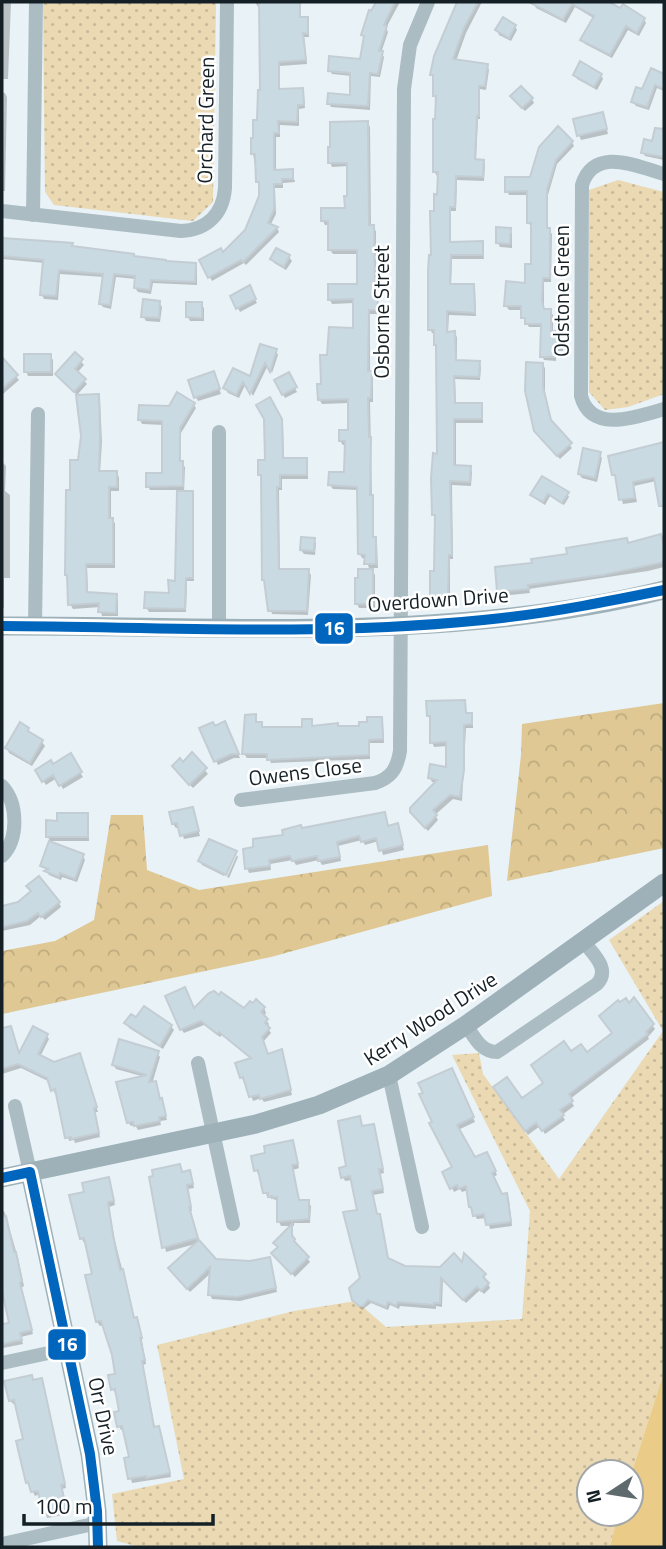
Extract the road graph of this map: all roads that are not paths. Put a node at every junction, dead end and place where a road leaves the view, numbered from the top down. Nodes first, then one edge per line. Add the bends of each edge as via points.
1 (36, 2) edge
2 (227, 2) edge
3 (428, 2) edge
4 (664, 174) edge
5 (2, 211) edge
6 (33, 215) junction
7 (664, 409) edge
8 (38, 414) dead end
9 (219, 432) dead end
10 (664, 590) edge
11 (2, 626) edge
12 (35, 626) junction
13 (219, 627) junction
14 (400, 627) junction
15 (2, 786) edge
16 (241, 800) dead end
17 (2, 856) edge
18 (664, 883) edge
19 (583, 941) junction
20 (466, 1026) junction
21 (198, 1063) dead end
22 (389, 1074) junction
23 (15, 1106) dead end
24 (214, 1133) junction
25 (30, 1172) junction
26 (2, 1178) edge
27 (233, 1223) dead end
28 (422, 1227) dead end
29 (66, 1349) junction
30 (2, 1363) edge
31 (98, 1523) junction
32 (2, 1544) edge
33 (98, 1547) edge

1 - 6 street
2 - 6 street, Orchard Green via 225,188 221,208 210,222 181,231
3 - 14 street, Osborne Street via 410,45 404,89
4 - 7 street, Odstone Green via 612,160 595,166 584,177 581,396 587,410 603,420
5 - 6 street, Orchard Green
8 - 12 street
9 - 13 street
10 - 14 street, Overdown Drive via 539,613
11 - 12 street, Overdown Drive
12 - 13 street, Overdown Drive
13 - 14 street, Overdown Drive
14 - 16 street, Owens Close via 400,751 390,776 375,783
15 - 17 street via 13,804 13,832 10,847
18 - 19 street, Kerry Wood Drive
19 - 20 street, Kerry Wood Drive
19 - 20 street via 603,967 597,984 498,1052 485,1050
20 - 22 street, Kerry Wood Drive
21 - 24 street
22 - 24 street, Kerry Wood Drive via 306,1110
22 - 28 street
23 - 25 street
24 - 25 street, Kerry Wood Drive
24 - 27 street
25 - 26 street, Kerry Wood Drive
25 - 29 street, Orr Drive
29 - 30 street
29 - 31 street, Orr Drive via 90,1454
31 - 32 street
31 - 33 street, Orr Drive

